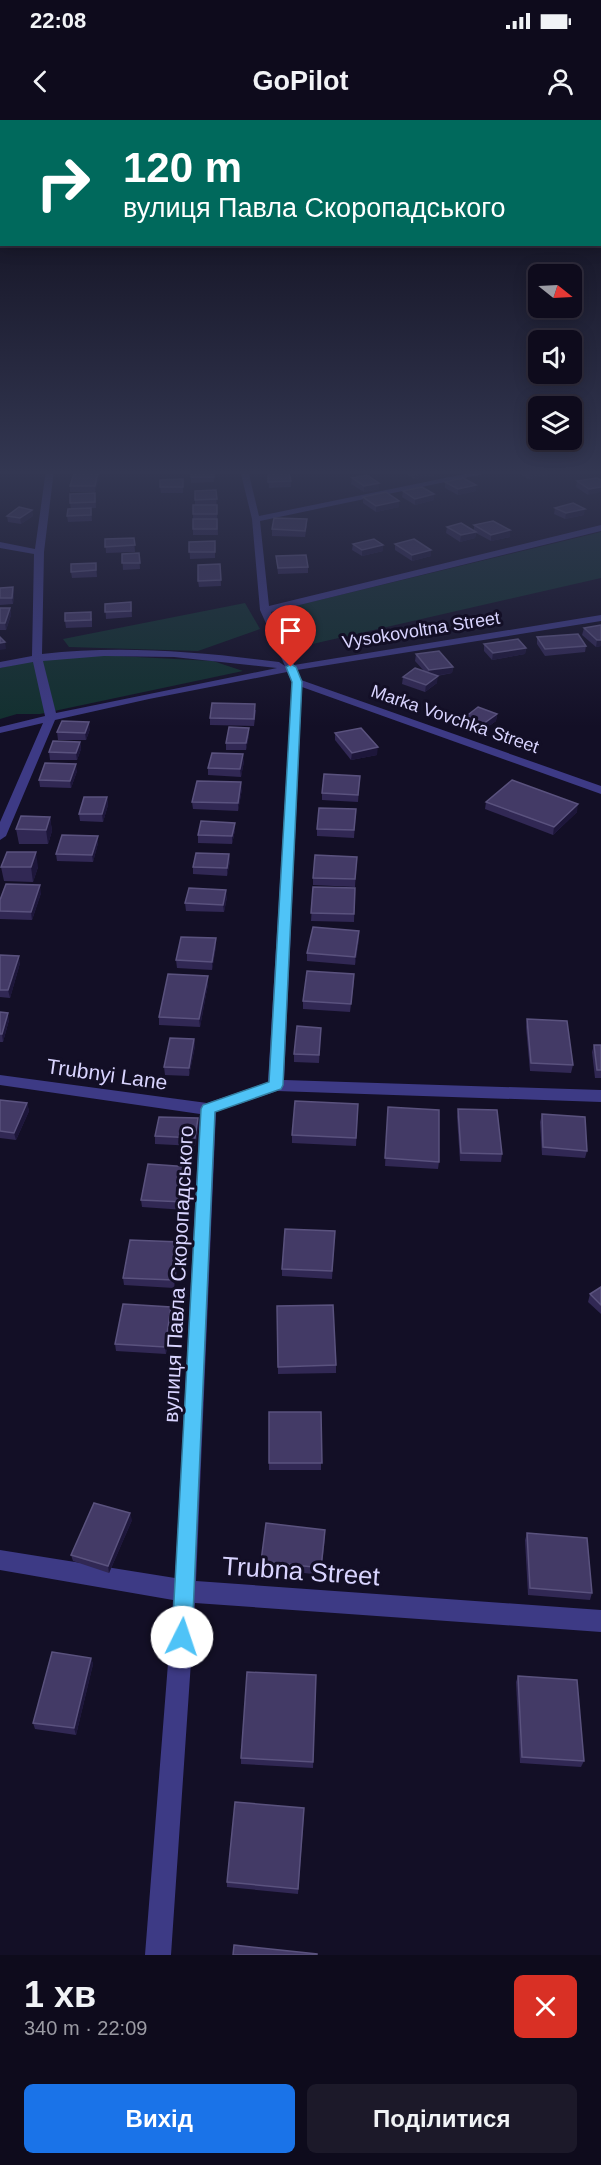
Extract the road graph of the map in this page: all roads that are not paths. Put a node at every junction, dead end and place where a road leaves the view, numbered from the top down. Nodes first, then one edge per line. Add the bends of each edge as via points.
1 (39, 556) edge
2 (260, 556) edge
3 (488, 556) edge
4 (265, 610) junction
5 (601, 618) edge
6 (37, 657) junction
7 (0, 665) edge
8 (294, 675) junction
9 (51, 717) junction
10 (0, 730) edge
11 (601, 790) edge
12 (0, 836) edge
13 (0, 1080) edge
14 (276, 1085) junction
15 (601, 1096) edge
16 (208, 1109) junction
17 (0, 1560) edge
18 (185, 1591) junction
19 (601, 1621) edge
20 (158, 1955) edge

1 - 6 street
2 - 4 street
3 - 4 street
4 - 8 street
5 - 8 street, Vysokovoltna Street
6 - 7 street
6 - 8 street via 100,652 198,656
6 - 9 street
8 - 9 street, Vysokovoltna Street
8 - 11 street, Marka Vovchka Street
8 - 14 street
9 - 10 street, Vysokovoltna Street
9 - 12 street
13 - 16 street, Trubnyi Lane
14 - 15 street
14 - 16 street, вулиця Павла Скоропадського
16 - 18 street, вулиця Павла Скоропадського
17 - 18 street, Trubna Street
18 - 19 street, Trubna Street
18 - 20 street, вулиця Павла Скоропадського

